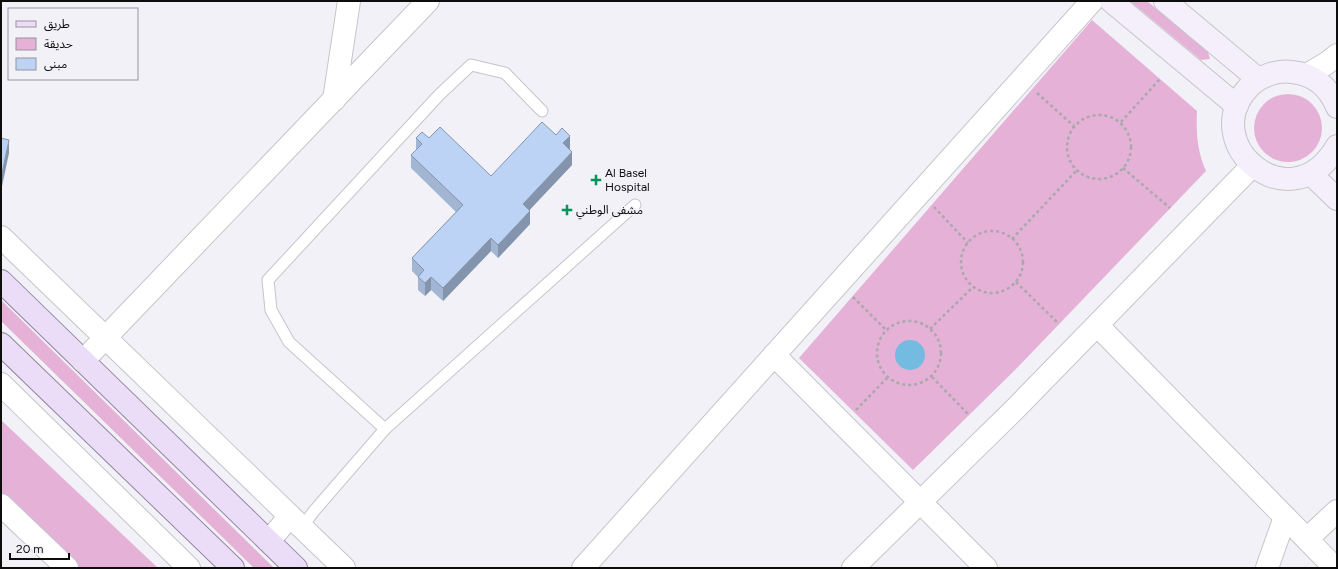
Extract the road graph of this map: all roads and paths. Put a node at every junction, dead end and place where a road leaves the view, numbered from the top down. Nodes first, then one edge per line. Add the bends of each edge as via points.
1 (349, 1) edge
2 (1092, 1) edge
3 (1111, 1) edge
4 (1165, 1) edge
5 (422, 5) edge
6 (1337, 55) edge
7 (1307, 75) junction
8 (1160, 79) dead end
9 (1258, 79) junction
10 (1032, 89) dead end
11 (334, 100) junction
12 (1237, 106) junction
13 (1337, 107) edge
14 (542, 111) dead end
15 (1121, 122) junction
16 (1074, 126) junction
17 (1337, 146) edge
18 (1252, 166) junction
19 (1123, 168) junction
20 (1077, 170) junction
21 (1311, 174) junction
22 (1337, 199) edge
23 (635, 205) dead end
24 (932, 205) dead end
25 (1170, 208) dead end
26 (1, 237) edge
27 (1012, 239) junction
28 (968, 243) junction
29 (1, 281) edge
30 (1016, 282) junction
31 (973, 287) junction
32 (852, 297) dead end
33 (1059, 324) dead end
34 (1097, 325) junction
35 (930, 329) junction
36 (886, 330) junction
37 (106, 338) junction
38 (1, 344) edge
39 (774, 355) junction
40 (84, 361) junction
41 (888, 377) junction
42 (932, 377) junction
43 (1, 384) edge
44 (854, 412) dead end
45 (969, 415) dead end
46 (385, 429) junction
47 (921, 502) junction
48 (1, 505) edge
49 (1337, 510) edge
50 (1285, 517) junction
51 (296, 521) junction
52 (1307, 539) junction
53 (269, 541) junction
54 (67, 568) edge
55 (190, 568) edge
56 (233, 568) edge
57 (296, 568) edge
58 (344, 568) edge
59 (583, 568) edge
60 (854, 568) edge
61 (986, 568) edge
62 (1267, 568) edge
63 (1335, 568) edge

1 - 11 street
2 - 39 street
3 - 12 main road
4 - 9 main road
5 - 11 street
6 - 7 street
7 - 9 main road via 1291,71 1274,73
7 - 13 main road via 1322,84 1333,96
8 - 15 path
9 - 12 main road via 1246,91
10 - 16 path
11 - 37 street
12 - 18 main road via 1234,119 1237,145
14 - 46 lane via 505,73 471,65 439,95 268,280 272,310 289,342
15 - 16 path via 1102,114 1082,119
15 - 19 path via 1128,131 1131,142 1131,153
16 - 20 path via 1067,145 1072,165
17 - 21 main road via 1331,157
18 - 21 main road via 1281,179
18 - 34 street
19 - 20 path via 1111,177 1100,179 1089,178
19 - 25 path
20 - 27 path
21 - 22 main road
23 - 46 lane
24 - 28 path
26 - 37 street
27 - 28 path via 1004,234 984,232
27 - 30 path via 1023,257 1023,268
28 - 31 path via 963,251 962,271
29 - 40 main road
30 - 31 path via 1004,291 993,294
30 - 33 path
31 - 35 path
32 - 36 path
34 - 47 street
34 - 50 street
35 - 36 path via 921,323 910,321 900,322
35 - 42 path via 941,347 941,358
36 - 41 path via 882,334 876,354 878,365
37 - 40 street
37 - 51 street
38 - 56 main road
39 - 47 street
39 - 59 street
40 - 53 main road
41 - 42 path via 902,385 912,386
41 - 44 path
42 - 45 path
43 - 55 street
46 - 51 lane via 314,511
47 - 60 street
47 - 61 street
48 - 54 street
49 - 52 street
50 - 52 street
50 - 62 street
51 - 53 street
51 - 58 street
52 - 63 street
53 - 57 main road

